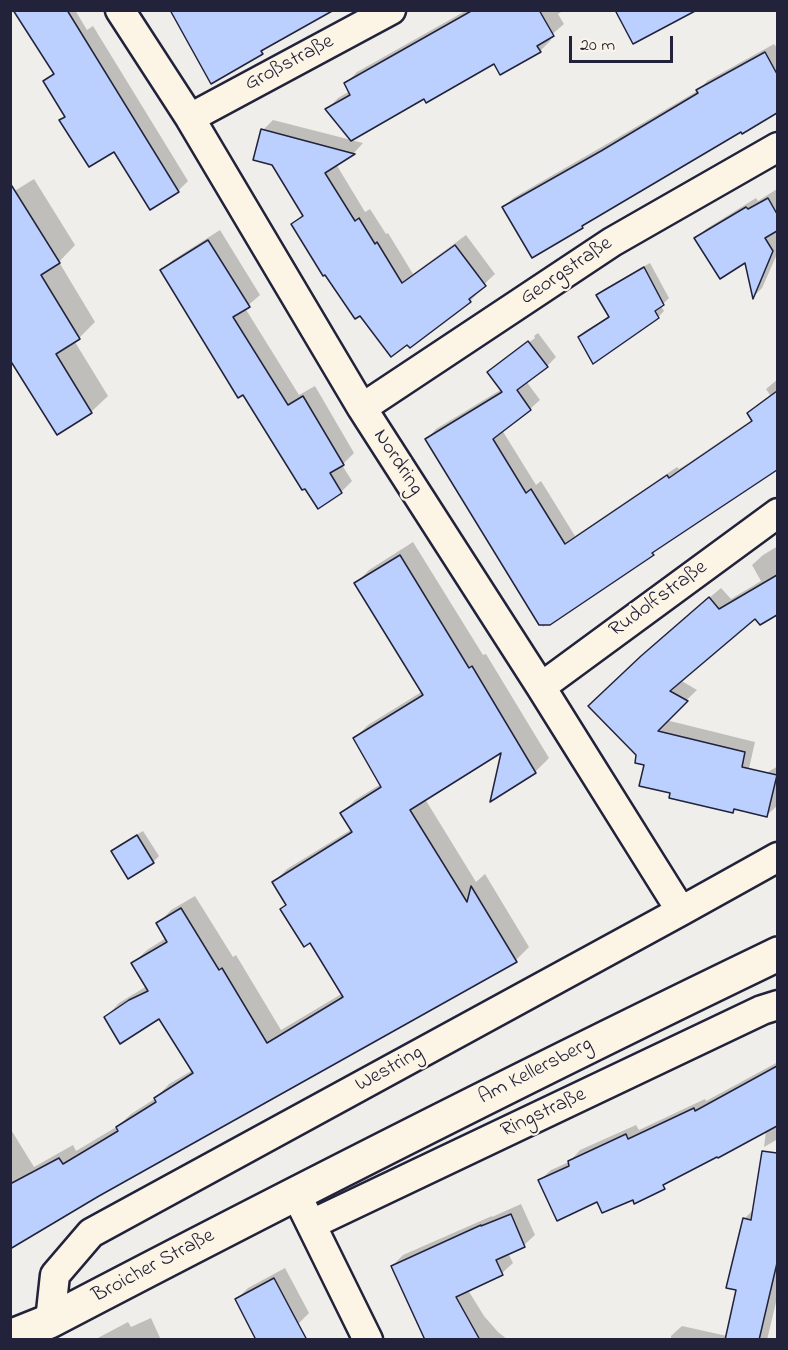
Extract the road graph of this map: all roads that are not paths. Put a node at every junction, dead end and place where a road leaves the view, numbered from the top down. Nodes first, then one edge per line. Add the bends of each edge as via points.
1 (120, 10) edge
2 (391, 10) edge
3 (190, 118) junction
4 (777, 147) edge
5 (363, 408) junction
6 (777, 513) edge
7 (541, 687) junction
8 (777, 857) edge
9 (681, 911) junction
10 (777, 954) edge
11 (777, 1005) edge
12 (296, 1192) junction
13 (312, 1224) junction
14 (50, 1321) junction
15 (10, 1337) edge
16 (368, 1340) edge

1 - 3 street, Nordring
2 - 3 street, Großstraße
3 - 5 street, Nordring
4 - 5 street, Georgstraße via 612,242
5 - 7 street, Nordring
6 - 7 street, Rudolfstraße
7 - 9 street, Nordring
8 - 9 street, Westring
9 - 14 street, Westring via 91,1233 55,1275
10 - 12 main road, Am Kellersberg
11 - 13 street, Ringstraße
12 - 13 street
12 - 14 main road, Broicher Straße
13 - 16 street
14 - 15 main road, Broicher Straße

